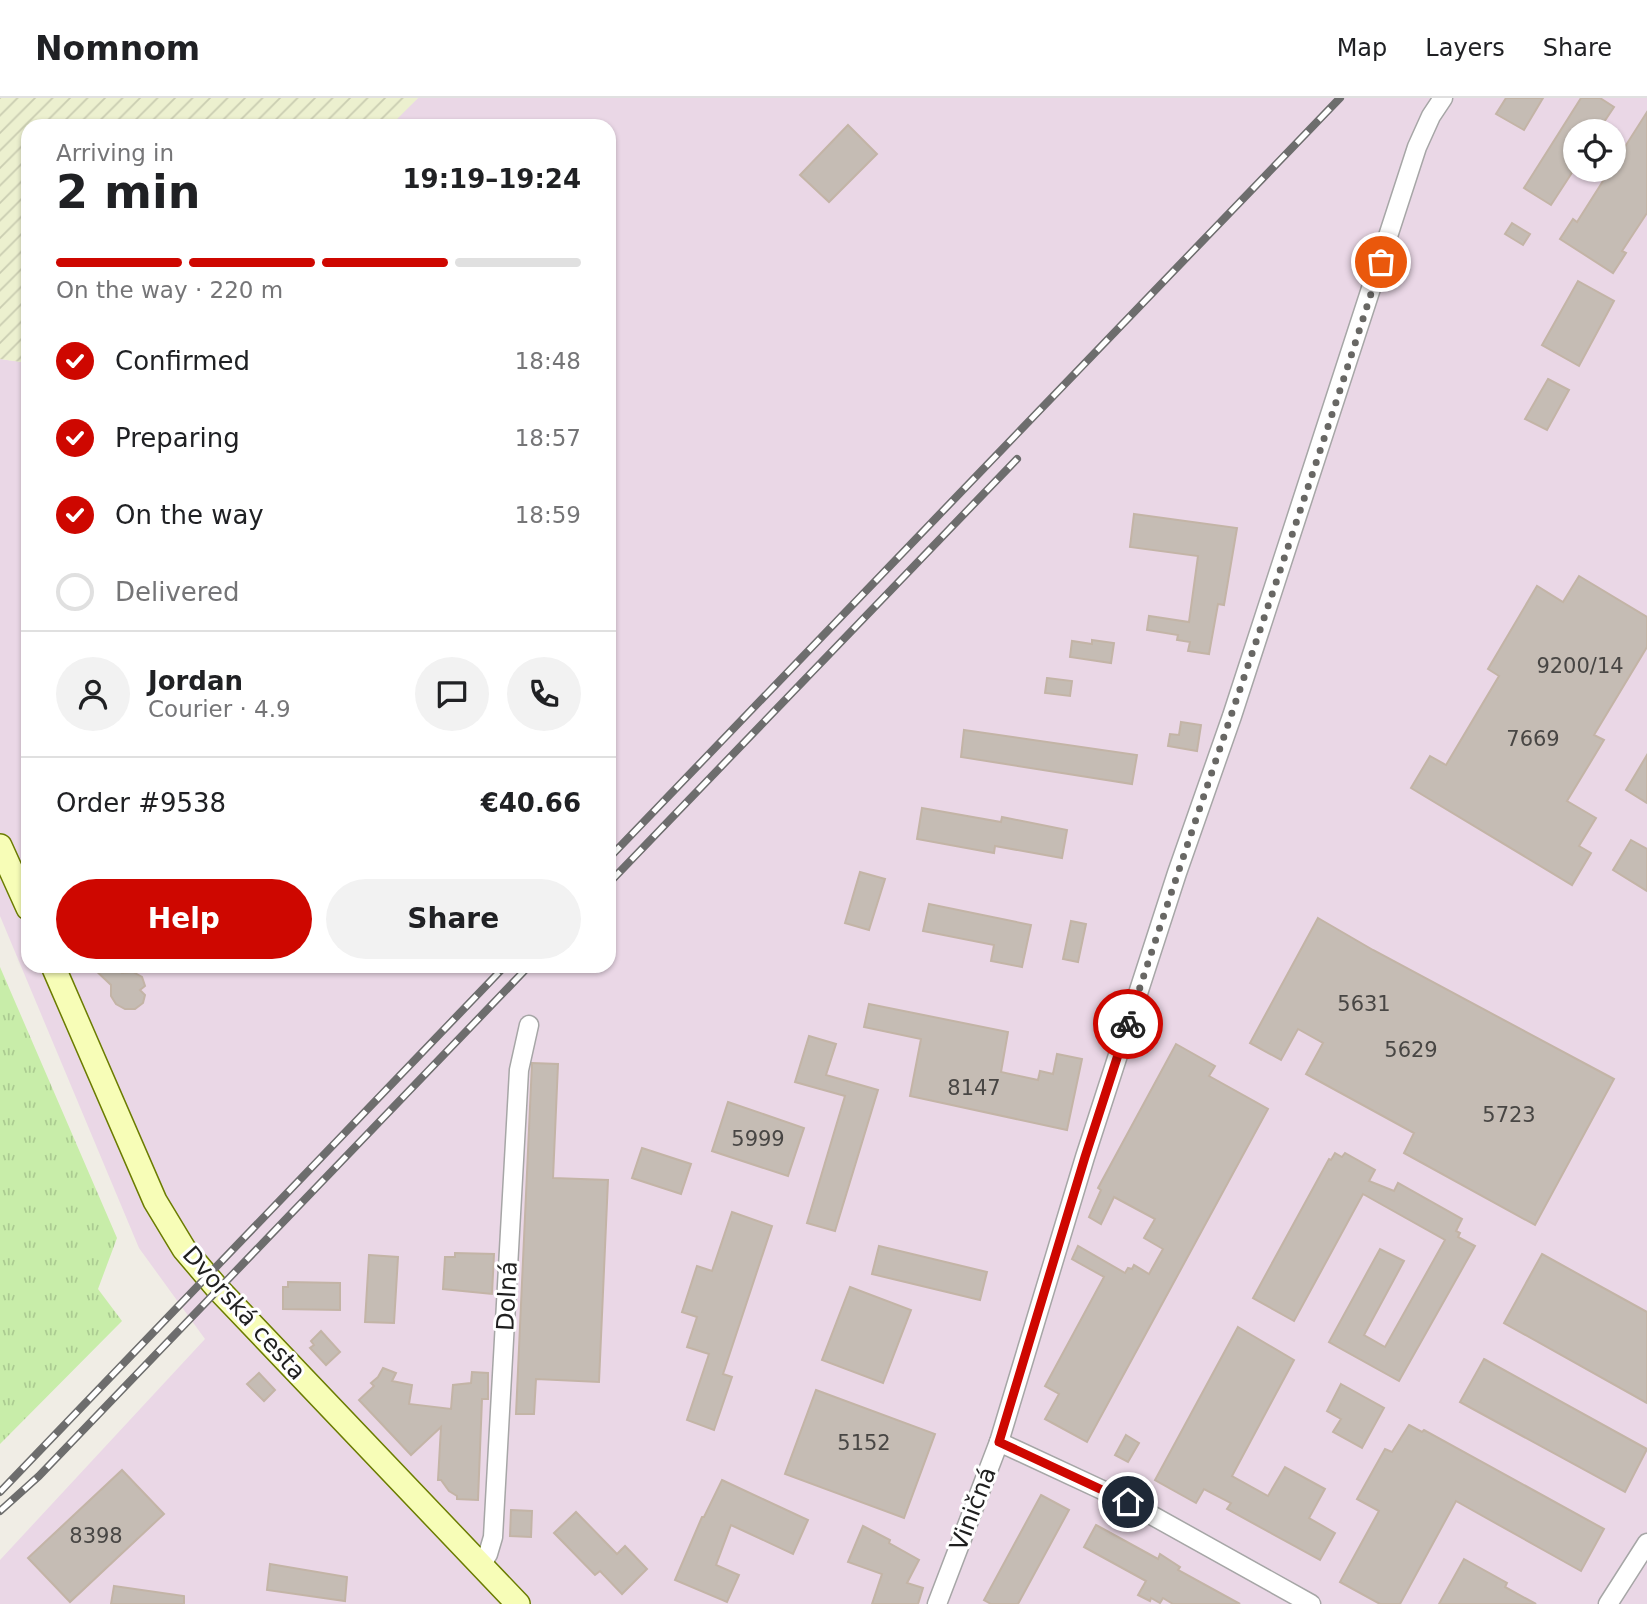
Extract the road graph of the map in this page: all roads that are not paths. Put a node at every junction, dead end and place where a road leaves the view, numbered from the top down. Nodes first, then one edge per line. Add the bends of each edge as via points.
1 (1443, 98) edge
2 (0, 846) edge
3 (21, 892) edge
4 (56, 973) edge
5 (528, 1025) dead end
6 (999, 1442) junction
7 (1647, 1543) edge
8 (481, 1566) junction
9 (518, 1604) edge
10 (937, 1604) edge
11 (1311, 1604) edge
12 (1608, 1604) edge

1 - 6 street, Viničná via 1417,147 1177,873
2 - 3 street
4 - 8 street, Dvorská cesta via 168,1226 218,1289
5 - 8 street, Dolná via 519,1070 493,1537
6 - 10 street, Viničná
6 - 11 street via 1128,1502
7 - 12 street
8 - 9 street, Dvorská cesta

